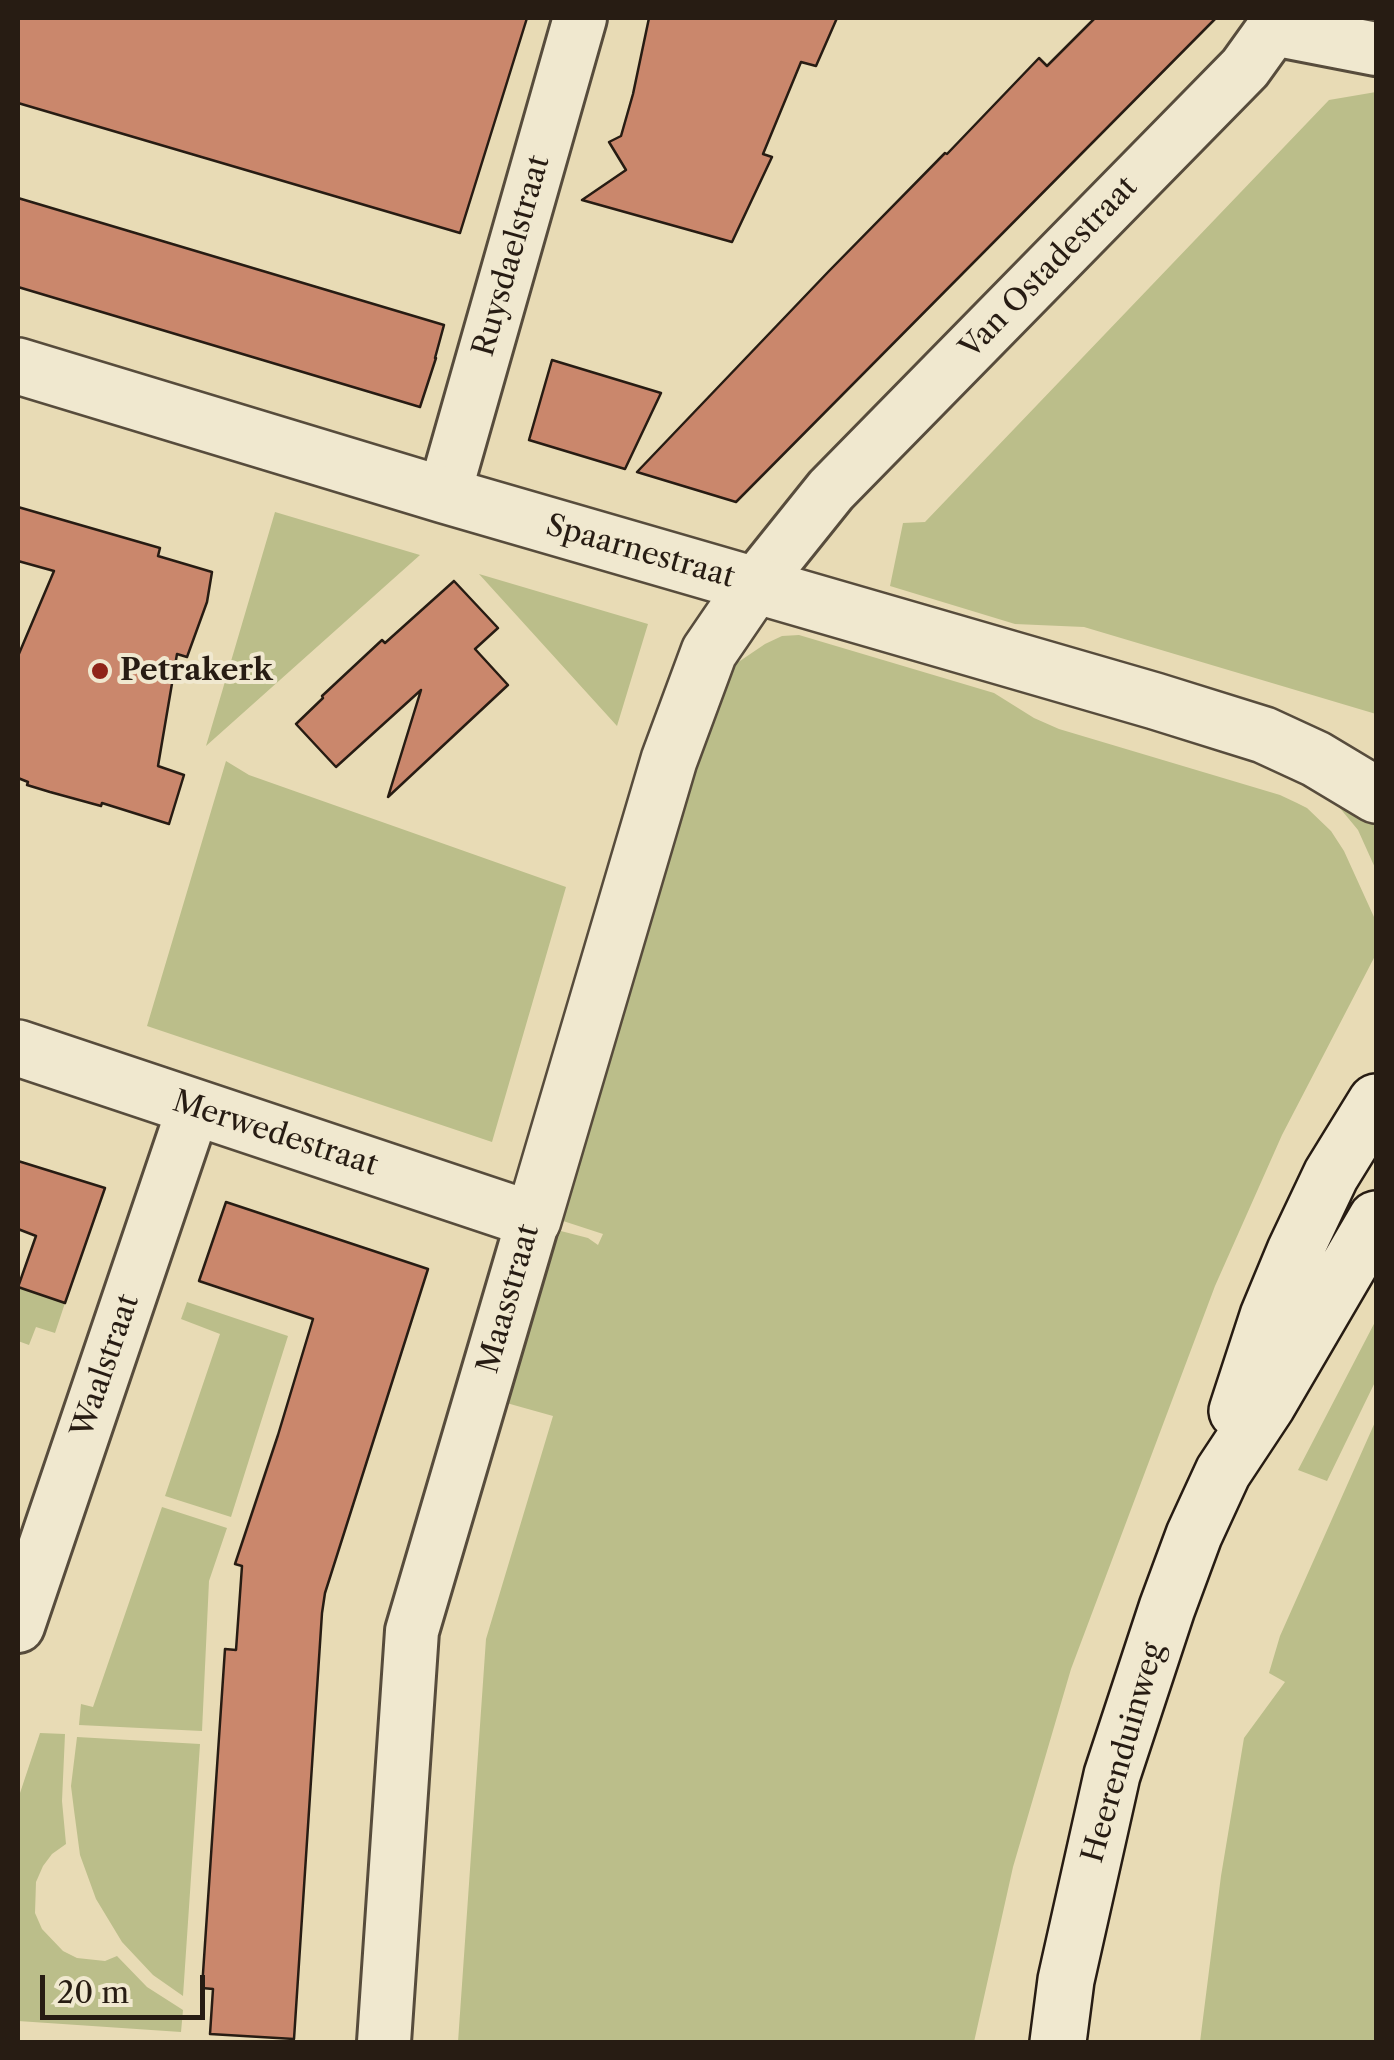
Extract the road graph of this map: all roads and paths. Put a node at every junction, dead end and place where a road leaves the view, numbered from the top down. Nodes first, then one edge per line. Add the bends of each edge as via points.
1 (580, 18) edge
2 (1273, 23) edge
3 (1376, 48) edge
4 (18, 366) edge
5 (444, 495) junction
6 (754, 586) junction
7 (1264, 735) junction
8 (1376, 760) edge
9 (1376, 795) edge
10 (18, 1048) edge
11 (1376, 1102) edge
12 (194, 1107) junction
13 (1376, 1219) edge
14 (533, 1220) junction
15 (1223, 1472) junction
16 (18, 1626) edge
17 (384, 2042) edge
18 (1058, 2042) edge

1 - 5 street, Ruysdaelstraat
2 - 3 street, Van Ostadestraat
2 - 6 street, Van Ostadestraat via 1245,68 831,490
4 - 5 street, Spaarnestraat
5 - 6 street, Spaarnestraat
6 - 7 street, Spaarnestraat
6 - 14 street, Maasstraat via 709,652 668,760
7 - 8 street, Spaarnestraat
7 - 9 street, Spaarnestraat
10 - 12 street, Merwedestraat
11 - 15 street, Heerenduinweg via 1331,1175 1275,1300 1242,1390
12 - 14 street, Merwedestraat
12 - 16 street, Waalstraat
13 - 15 street, Heerenduinweg
14 - 17 street, Maasstraat via 412,1632
15 - 18 street, Heerenduinweg via 1167,1608 1112,1776

